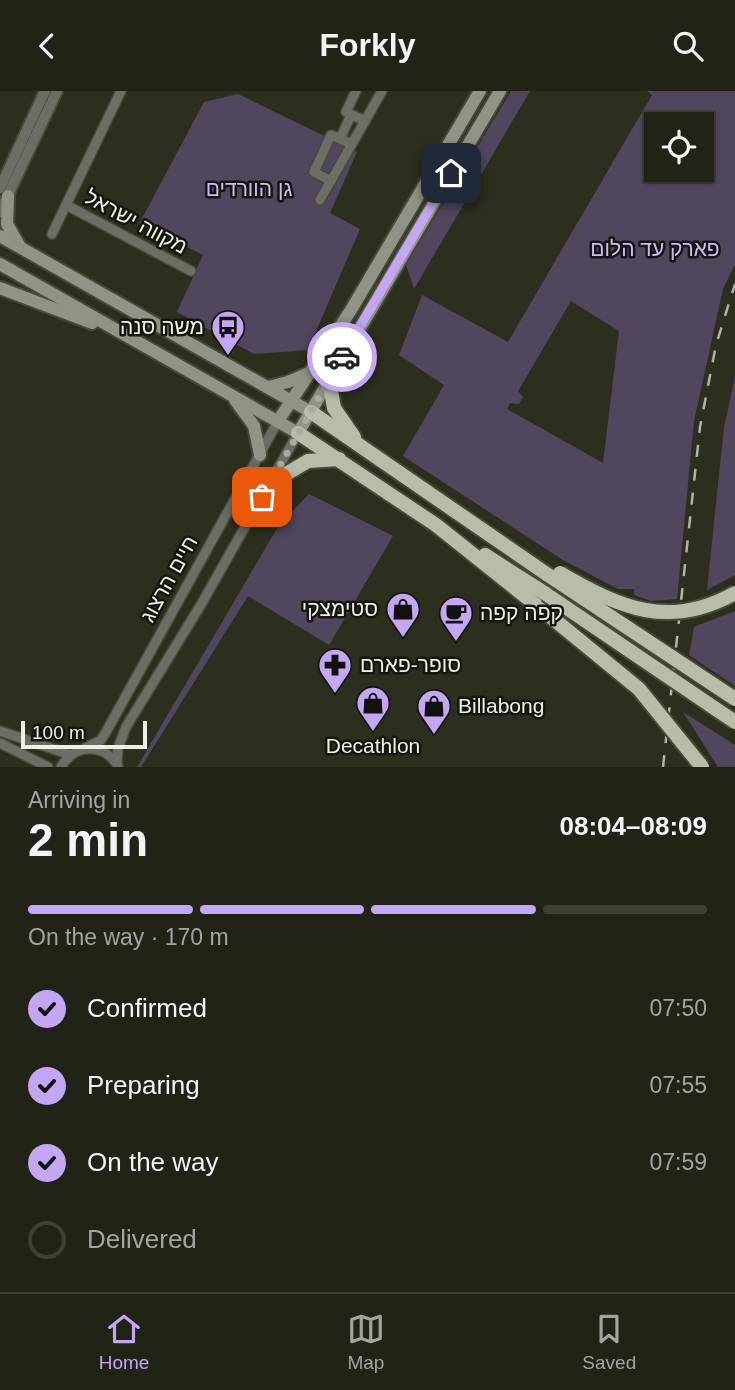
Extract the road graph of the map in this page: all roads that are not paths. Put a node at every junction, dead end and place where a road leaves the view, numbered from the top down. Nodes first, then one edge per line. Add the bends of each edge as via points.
1 (45, 91) edge
2 (57, 91) edge
3 (121, 91) edge
4 (356, 91) edge
5 (382, 91) edge
6 (480, 91) edge
7 (500, 91) edge
8 (351, 115) junction
9 (365, 121) junction
10 (340, 139) junction
11 (352, 144) junction
12 (331, 181) junction
13 (4, 192) edge
14 (320, 200) dead end
15 (66, 205) junction
16 (0, 212) edge
17 (52, 234) dead end
18 (0, 236) edge
19 (24, 251) junction
20 (0, 264) edge
21 (191, 271) dead end
22 (0, 288) edge
23 (122, 334) junction
24 (313, 370) junction
25 (329, 379) junction
26 (268, 387) junction
27 (230, 394) junction
28 (292, 400) junction
29 (311, 412) junction
30 (278, 421) junction
31 (298, 433) junction
32 (364, 449) junction
33 (260, 455) junction
34 (339, 459) junction
35 (268, 484) junction
36 (436, 526) junction
37 (549, 571) junction
38 (735, 593) edge
39 (735, 699) edge
40 (735, 722) edge
41 (0, 730) edge
42 (0, 743) edge
43 (86, 748) junction
44 (71, 755) junction
45 (118, 766) edge
46 (48, 767) edge
47 (61, 767) edge
48 (702, 767) edge

1 - 13 street
2 - 13 street
3 - 15 street, מקווה ישראל
4 - 8 street via 346,113
5 - 9 street
6 - 24 main road
7 - 25 main road
8 - 9 street
8 - 10 street
9 - 11 street
10 - 11 street
10 - 12 street via 331,135 314,172
11 - 12 street
12 - 14 street
13 - 16 street
13 - 19 main road via 7,224
15 - 17 street, מקווה ישראל
15 - 21 street, מקווה ישראל
18 - 19 main road
19 - 26 main road
20 - 23 main road
22 - 23 main road
23 - 27 main road
24 - 26 main road
24 - 28 main road
25 - 29 main road
25 - 32 highway via 337,415
26 - 28 main road
27 - 30 main road
27 - 33 main road via 251,420
28 - 29 main road
28 - 30 main road
29 - 31 main road
29 - 32 highway
30 - 31 main road
30 - 33 street, חיים הרצוג
31 - 34 highway
31 - 35 street, חיים הרצוג
32 - 37 highway
33 - 43 street, חיים הרצוג via 106,732
34 - 35 highway via 308,461
34 - 36 highway
35 - 45 street, חיים הרצוג via 126,727 118,748
36 - 40 highway, bridge
36 - 48 highway, bridge via 639,689
37 - 38 highway, bridge via 649,612 685,612
37 - 39 highway, bridge
41 - 44 street
42 - 46 street
43 - 44 street, חיים הרצוג
43 - 45 street via 104,751
44 - 47 street

